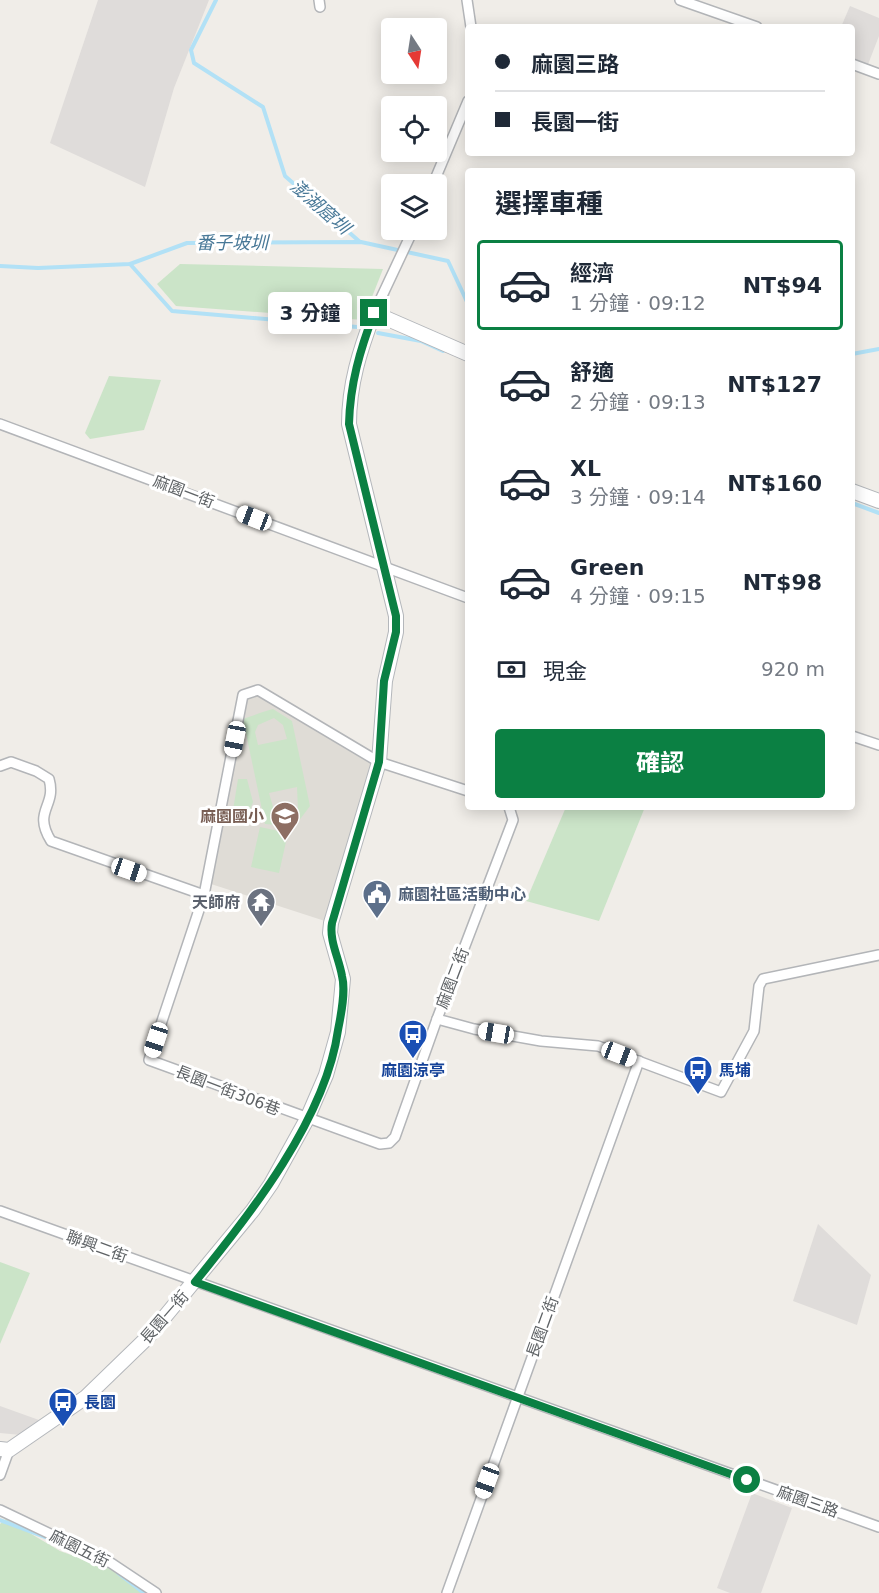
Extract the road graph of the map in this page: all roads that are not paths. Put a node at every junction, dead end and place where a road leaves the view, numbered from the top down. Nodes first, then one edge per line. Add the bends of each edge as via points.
1 (467, 0) edge
2 (680, 0) edge
3 (471, 24) edge
4 (748, 24) edge
5 (855, 65) edge
6 (879, 74) edge
7 (465, 108) edge
8 (437, 174) edge
9 (408, 240) edge
10 (374, 313) junction
11 (465, 353) edge
12 (0, 424) edge
13 (855, 492) edge
14 (879, 501) edge
15 (384, 568) junction
16 (465, 597) edge
17 (855, 737) edge
18 (879, 745) edge
19 (379, 762) junction
20 (0, 766) edge
21 (465, 790) edge
22 (511, 810) edge
23 (204, 895) junction
24 (879, 955) edge
25 (437, 1018) junction
26 (639, 1061) junction
27 (307, 1119) junction
28 (0, 1211) edge
29 (195, 1282) junction
30 (517, 1396) junction
31 (4, 1450) edge
32 (0, 1475) edge
33 (0, 1510) edge
34 (879, 1527) edge
35 (156, 1593) edge
36 (447, 1593) edge

1 - 3 street
2 - 4 street
5 - 6 street
7 - 8 street
9 - 10 street, 長園一街
10 - 11 street
10 - 15 street, 長園一街 via 356,360 349,424
12 - 15 street, 麻園一街
13 - 14 street
15 - 16 street, 麻園一街
15 - 19 street, 長園一街 via 396,632 384,681
17 - 18 street
19 - 21 street
19 - 23 street via 258,690 243,695
19 - 27 street, 長園一街 via 332,923 330,933 343,979 338,1032 326,1075
20 - 23 street via 10,762 49,779 52,791 42,817 51,841
22 - 25 street, 麻園二街 via 513,820
23 - 27 street, 長園一街306巷 via 149,1060
24 - 26 street, 麻園二街 via 763,980 754,1031 721,1092
25 - 26 street, 麻園二街 via 541,1041 598,1046
25 - 27 street, 長園一街306巷 via 395,1137 389,1143 380,1144
26 - 30 street, 長園二街
27 - 29 street, 長園一街 via 253,1210
28 - 29 street, 聯興二街
29 - 30 street, 麻園三路
29 - 31 street, 長園一街 via 148,1337 86,1397
30 - 34 street, 麻園三路
30 - 36 street, 長園二街
31 - 32 street, 長園一街
33 - 35 street, 麻園五街 via 111,1563

